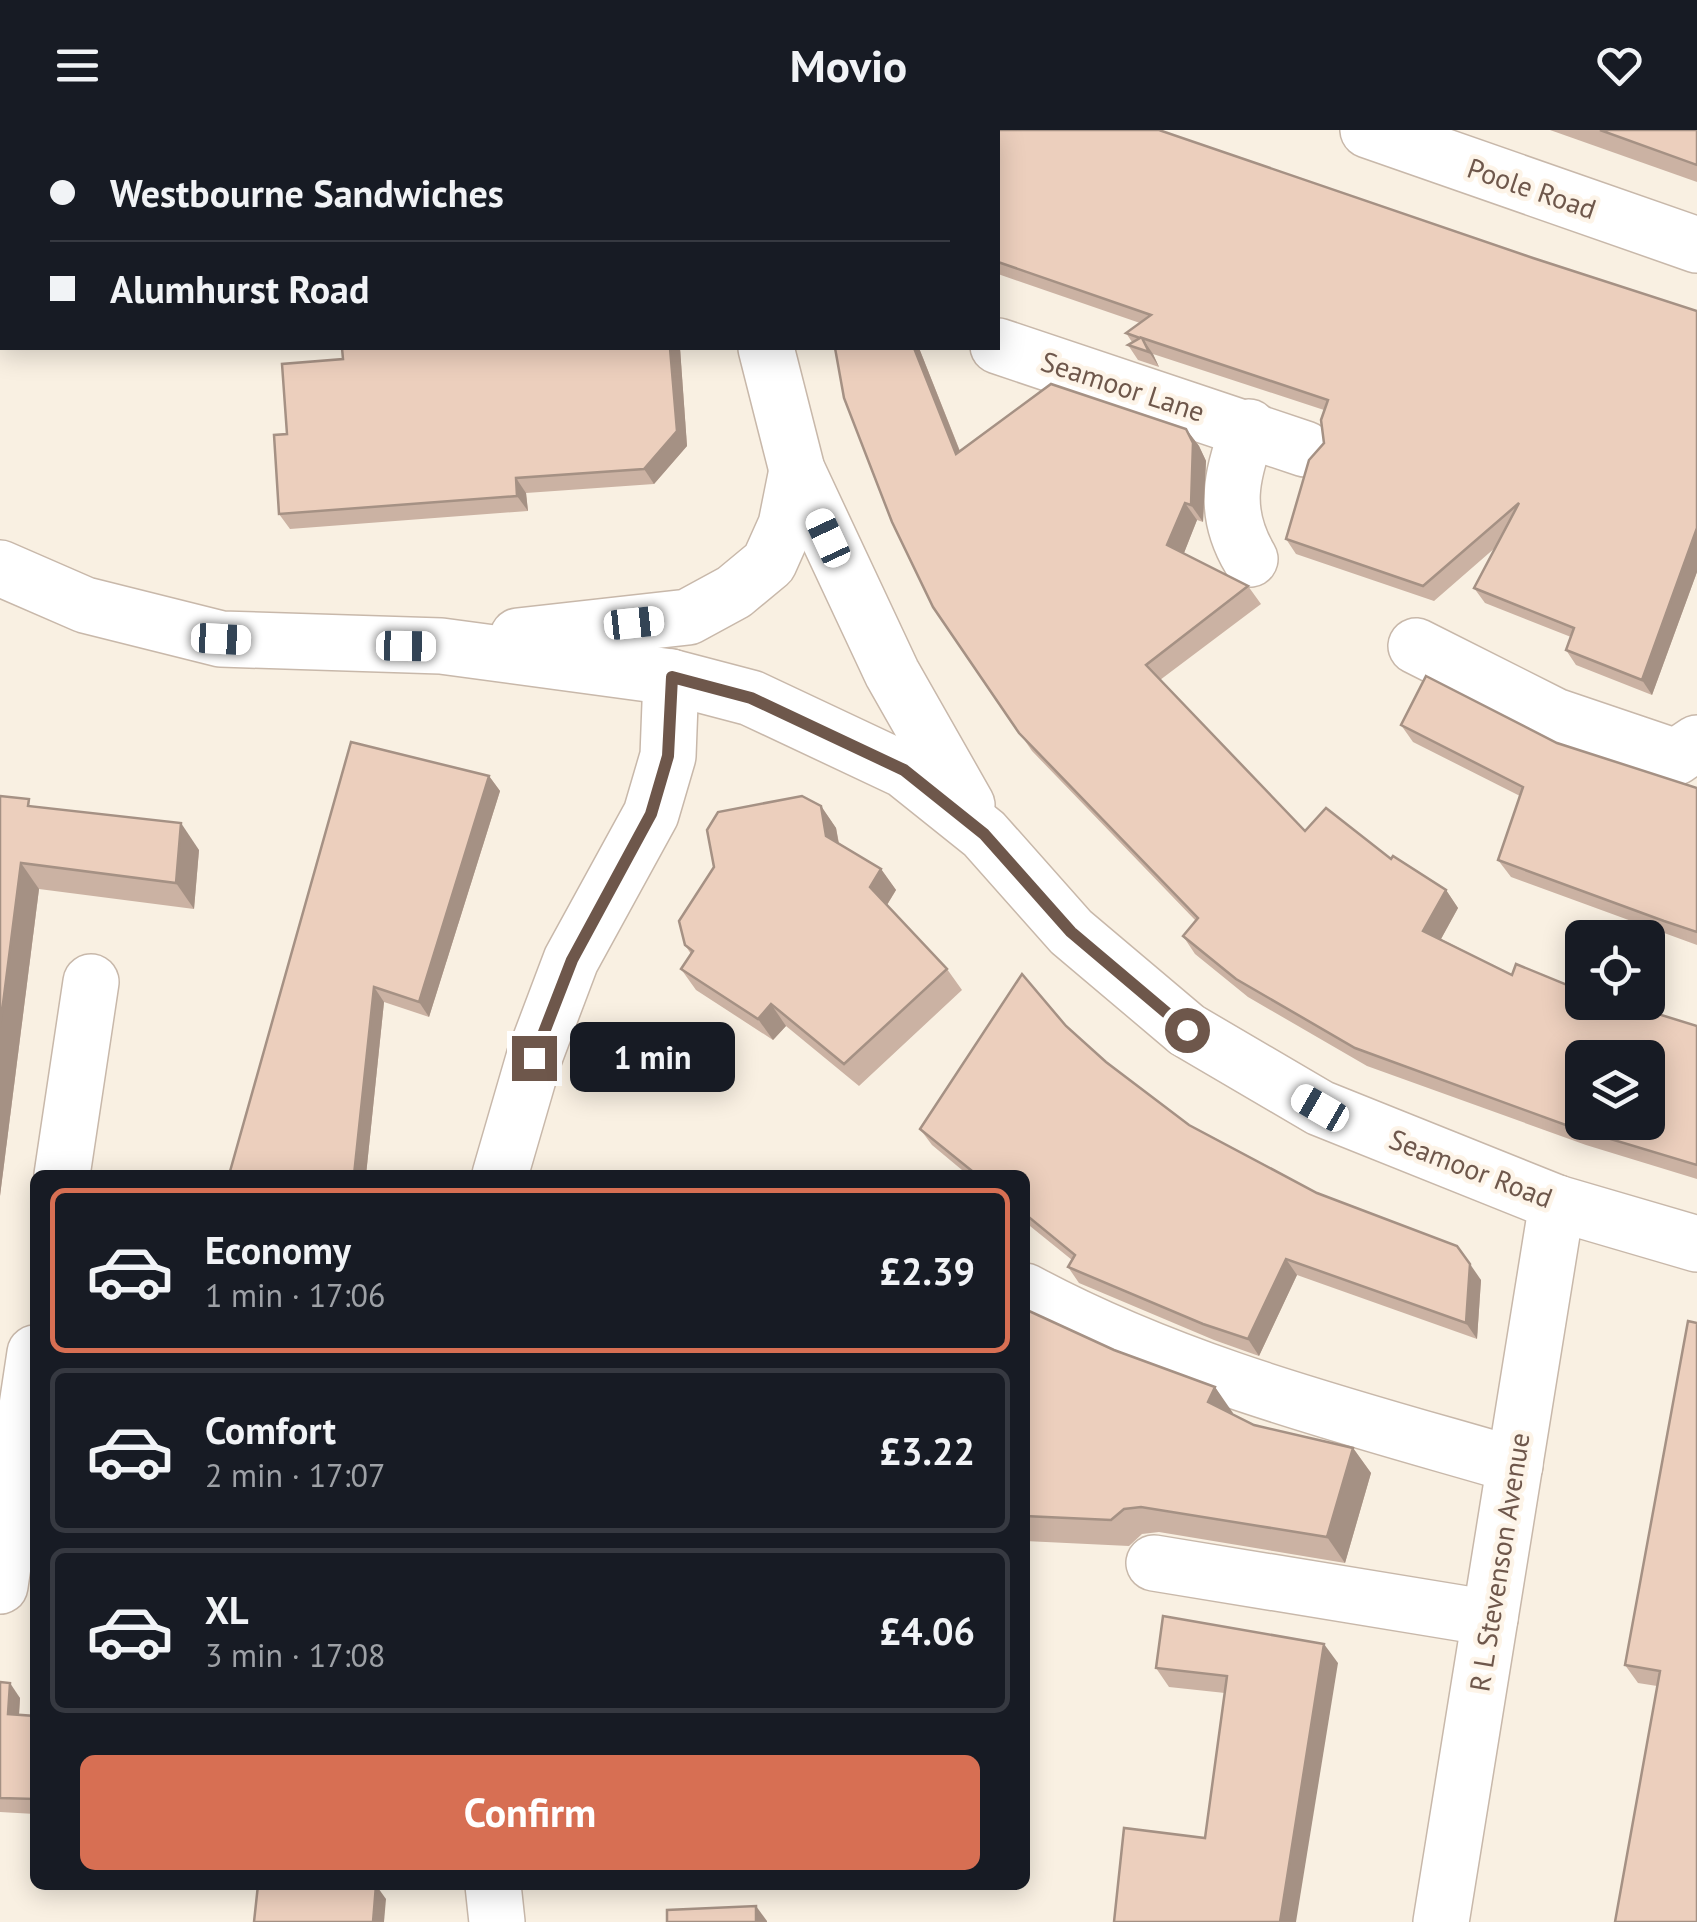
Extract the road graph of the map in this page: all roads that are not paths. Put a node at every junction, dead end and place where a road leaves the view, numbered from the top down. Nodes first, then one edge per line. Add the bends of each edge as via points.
1 (1368, 130) edge
2 (1697, 245) edge
3 (1000, 347) edge
4 (767, 350) edge
5 (1249, 427) junction
6 (1306, 449) dead end
7 (797, 470) junction
8 (1250, 559) dead end
9 (0, 568) edge
10 (441, 646) junction
11 (1416, 646) dead end
12 (672, 677) junction
13 (1697, 744) edge
14 (984, 834) junction
15 (91, 982) dead end
16 (63, 1170) edge
17 (501, 1170) edge
18 (1557, 1202) junction
19 (1697, 1244) edge
20 (1030, 1293) edge
21 (30, 1386) edge
22 (1514, 1466) junction
23 (1154, 1562) dead end
24 (0, 1586) edge
25 (1490, 1618) junction
26 (494, 1890) edge
27 (497, 1922) edge
28 (1441, 1922) edge

1 - 2 street, Poole Road
3 - 5 street, Seamoor Lane
4 - 7 street, Seamoor Road
5 - 6 street, Seamoor Lane
5 - 8 street via 1229,494 1236,536
7 - 10 street, Seamoor Road via 786,525 769,563 688,618
7 - 14 street, Seamoor Road via 892,673
9 - 10 street, Seamoor Road via 100,609 221,639
10 - 12 street, Seamoor Road
11 - 13 street via 1556,716 1624,740 1676,757
12 - 14 street, Seamoor Road via 751,698 838,736 904,770
12 - 17 street via 668,756 651,814 572,960
14 - 18 street, Seamoor Road via 1071,932 1187,1030 1320,1108
15 - 16 street
18 - 19 street, Seamoor Road
18 - 22 street, R L Stevenson Avenue
20 - 22 street via 1101,1332 1213,1376
21 - 24 street
22 - 25 street, R L Stevenson Avenue
23 - 25 street
25 - 28 street, R L Stevenson Avenue
26 - 27 street

